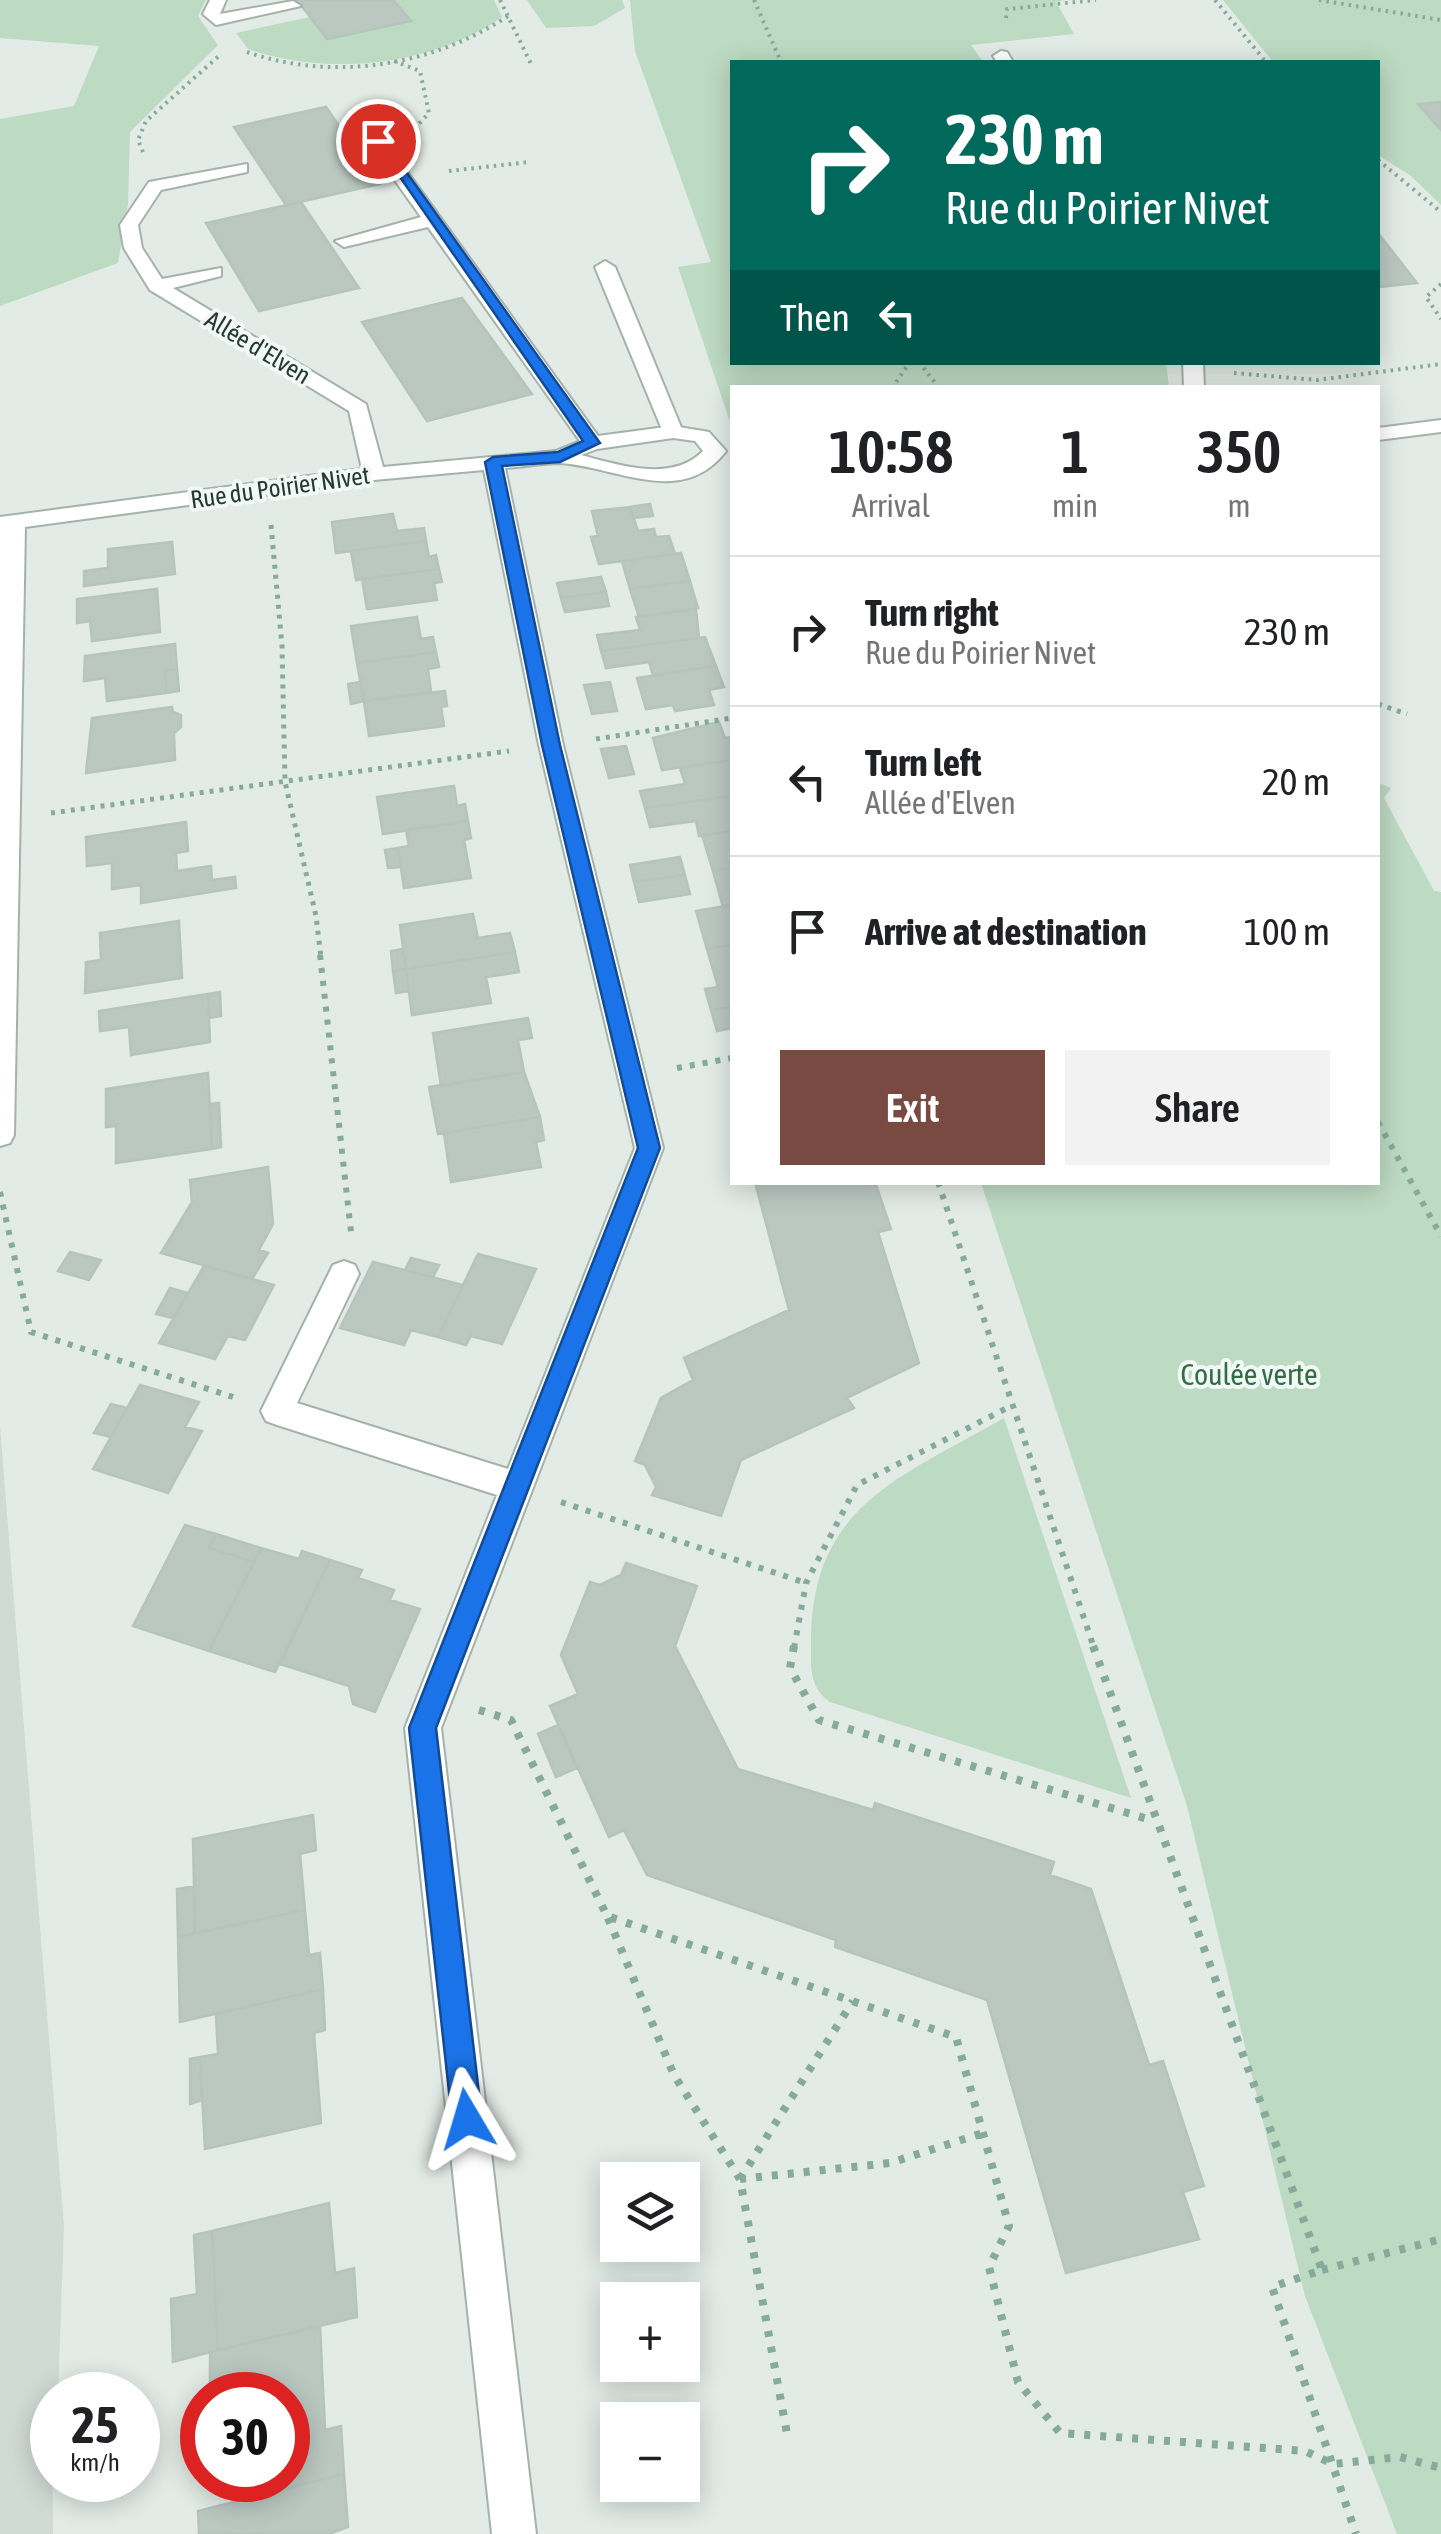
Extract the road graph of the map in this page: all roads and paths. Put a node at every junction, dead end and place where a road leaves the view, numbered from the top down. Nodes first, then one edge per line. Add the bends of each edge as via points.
1 (218, 0) edge
2 (500, 0) edge
3 (754, 0) edge
4 (1006, 0) edge
5 (1096, 0) edge
6 (1215, 0) edge
7 (1319, 0) edge
8 (293, 6) dead end
9 (1007, 10) junction
10 (508, 16) junction
11 (216, 20) junction
12 (1441, 20) edge
13 (231, 44) junction
14 (432, 53) junction
15 (1003, 59) edge
16 (780, 60) edge
17 (1264, 60) edge
18 (392, 61) junction
19 (532, 66) dead end
20 (420, 71) junction
21 (372, 134) joint
22 (529, 162) dead end
23 (1380, 162) edge
24 (485, 167) dead end
25 (241, 168) dead end
26 (155, 186) junction
27 (1441, 212) edge
28 (434, 220) junction
29 (344, 241) dead end
30 (605, 267) dead end
31 (214, 272) dead end
32 (1441, 284) edge
33 (157, 286) junction
34 (1441, 319) edge
35 (1441, 364) edge
36 (920, 365) edge
37 (1193, 373) edge
38 (365, 380) dead end
39 (937, 385) edge
40 (359, 408) junction
41 (1441, 426) edge
42 (673, 432) junction
43 (1380, 434) edge
44 (592, 443) junction
45 (560, 457) junction
46 (493, 462) junction
47 (374, 474) junction
48 (266, 490) junction
49 (7, 523) edge
50 (1380, 705) edge
51 (1407, 714) dead end
52 (730, 718) edge
53 (551, 745) junction
54 (285, 782) junction
55 (10, 819) junction
56 (1380, 1126) edge
57 (0, 1136) edge
58 (939, 1185) edge
59 (0, 1192) edge
60 (1441, 1236) edge
61 (344, 1274) joint
62 (1009, 1408) junction
63 (277, 1411) junction
64 (520, 1488) junction
65 (806, 1583) junction
66 (436, 1696) junction
67 (1153, 1820) junction
68 (607, 1916) junction
69 (852, 2002) junction
70 (984, 2134) junction
71 (740, 2180) junction
72 (1441, 2239) edge
73 (1322, 2270) junction
74 (788, 2439) dead end
75 (1333, 2464) junction
76 (1441, 2468) edge
77 (514, 2534) edge
78 (1356, 2534) edge

1 - 11 street via 211,14
2 - 10 path
3 - 16 path
4 - 9 path
5 - 9 path
6 - 17 path
7 - 12 path
8 - 11 street
9 - 15 path
10 - 14 path
10 - 19 path
11 - 13 path
13 - 18 path via 299,67
13 - 26 path via 146,122 138,140
14 - 18 path
14 - 20 path
18 - 20 path
20 - 21 path via 429,113 412,130
21 - 28 street
22 - 24 path
23 - 27 path
25 - 26 street
26 - 33 street, Allée d'Elven via 129,225 133,248
28 - 29 street
28 - 44 street
30 - 42 street
31 - 33 street, Allée d'Elven
32 - 34 path via 1426,297
33 - 40 street, Allée d'Elven
35 - 37 path via 1317,380
36 - 39 path
38 - 40 street
40 - 47 street
41 - 43 street
42 - 44 street
42 - 45 street via 702,436 715,450 707,464 650,474
44 - 45 street
45 - 46 street, Rue du Poirier Nivet
46 - 47 street, Rue du Poirier Nivet
46 - 53 street
47 - 48 street, Rue du Poirier Nivet
48 - 49 street, Rue du Poirier Nivet
48 - 54 path via 282,646
49 - 55 street
50 - 51 path
52 - 53 path
53 - 54 path
53 - 64 street via 649,1148
54 - 55 path
54 - 61 path via 316,916 353,1249
55 - 57 street
56 - 60 path
58 - 62 path
59 - 63 path via 32,1332
61 - 63 street
62 - 65 path via 857,1485
62 - 67 path
63 - 64 street
64 - 65 path
64 - 66 street
65 - 67 path via 790,1668 820,1720
66 - 68 path via 511,1720
66 - 77 street via 423,1728
67 - 73 path
68 - 69 path
68 - 71 path via 674,2075
69 - 70 path via 956,2037
69 - 71 path
70 - 71 path via 890,2163
70 - 75 path via 1009,2226 989,2268 1018,2382 1060,2433 1304,2451
71 - 74 path
72 - 73 path
73 - 75 path via 1272,2286
75 - 76 path via 1400,2457
75 - 78 path

